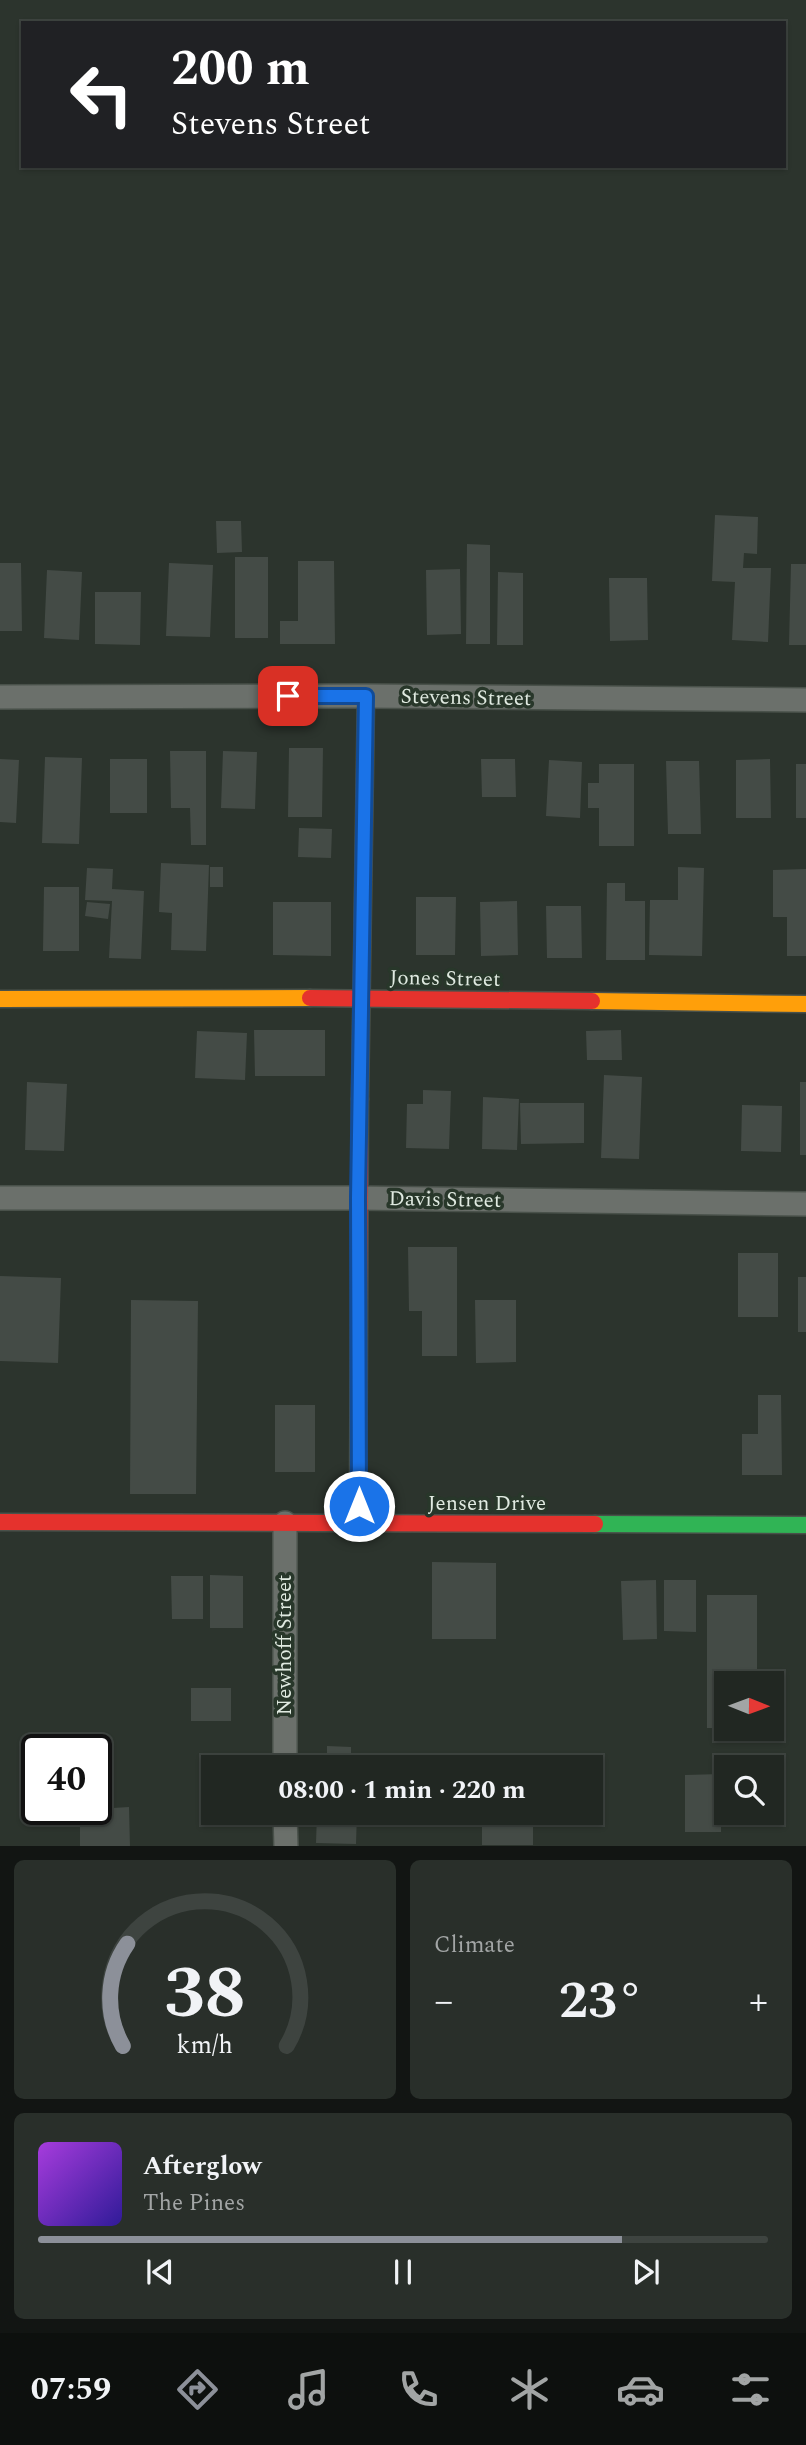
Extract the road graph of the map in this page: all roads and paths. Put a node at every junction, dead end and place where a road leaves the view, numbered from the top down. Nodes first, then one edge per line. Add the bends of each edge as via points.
1 (366, 696) junction
2 (0, 697) edge
3 (806, 700) edge
4 (363, 998) junction
5 (0, 999) edge
6 (806, 1004) edge
7 (0, 1198) edge
8 (358, 1198) junction
9 (806, 1204) edge
10 (0, 1522) edge
11 (285, 1523) junction
12 (358, 1523) junction
13 (806, 1525) edge
14 (285, 1755) edge
15 (285, 1825) edge
16 (286, 1846) edge

1 - 2 street, Stevens Street
1 - 3 street, Stevens Street
1 - 4 street
4 - 5 street, Jones Street
4 - 6 street, Jones Street
4 - 8 street
7 - 8 street, Davis Street
8 - 9 street, Davis Street
8 - 12 street
10 - 11 street, Jensen Drive
11 - 12 street, Jensen Drive
11 - 14 street, Newhoff Street
12 - 13 street, Jensen Drive
15 - 16 street

